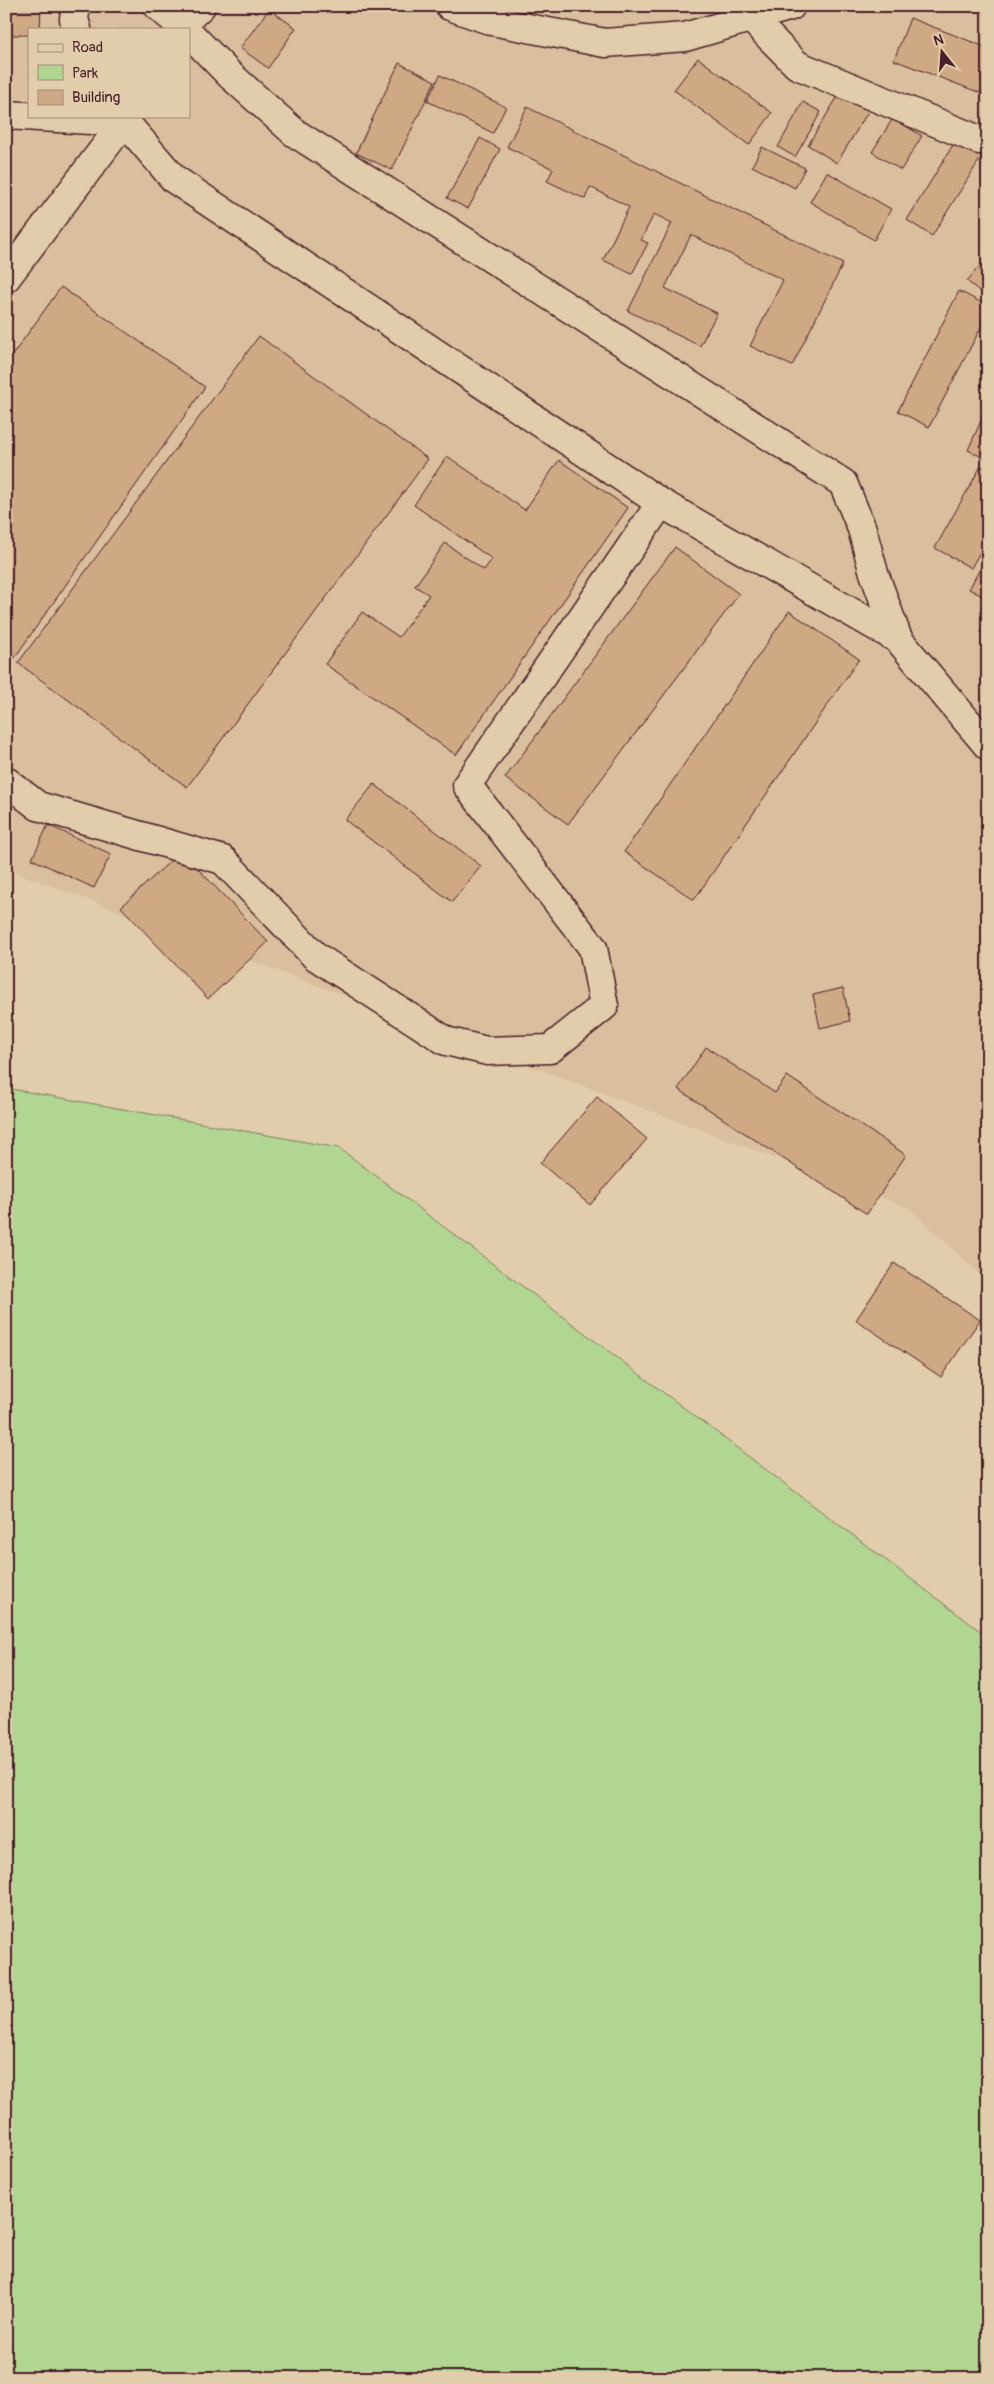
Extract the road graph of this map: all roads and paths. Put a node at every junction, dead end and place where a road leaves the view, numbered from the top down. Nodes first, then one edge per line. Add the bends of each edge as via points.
1 (76, 6) edge
2 (158, 6) edge
3 (201, 6) edge
4 (450, 6) edge
5 (791, 6) edge
6 (751, 18) junction
7 (77, 28) edge
8 (184, 28) edge
9 (186, 28) edge
10 (190, 34) edge
11 (6, 115) edge
12 (28, 116) edge
13 (93, 118) edge
14 (122, 119) edge
15 (979, 140) dead end
16 (6, 278) edge
17 (661, 503) junction
18 (898, 639) junction
19 (988, 746) edge
20 (6, 781) edge

1 - 7 street
2 - 8 street
3 - 9 street
4 - 6 street via 492,20 605,43 685,37
5 - 6 street
6 - 15 street via 797,65
10 - 18 street via 295,133 843,483
11 - 12 street
13 - 14 street
14 - 16 street
14 - 17 street via 174,179
17 - 18 street
17 - 20 street via 467,785 593,948 604,1006 550,1049 487,1051 446,1041 315,956 223,860 38,806
18 - 19 street

